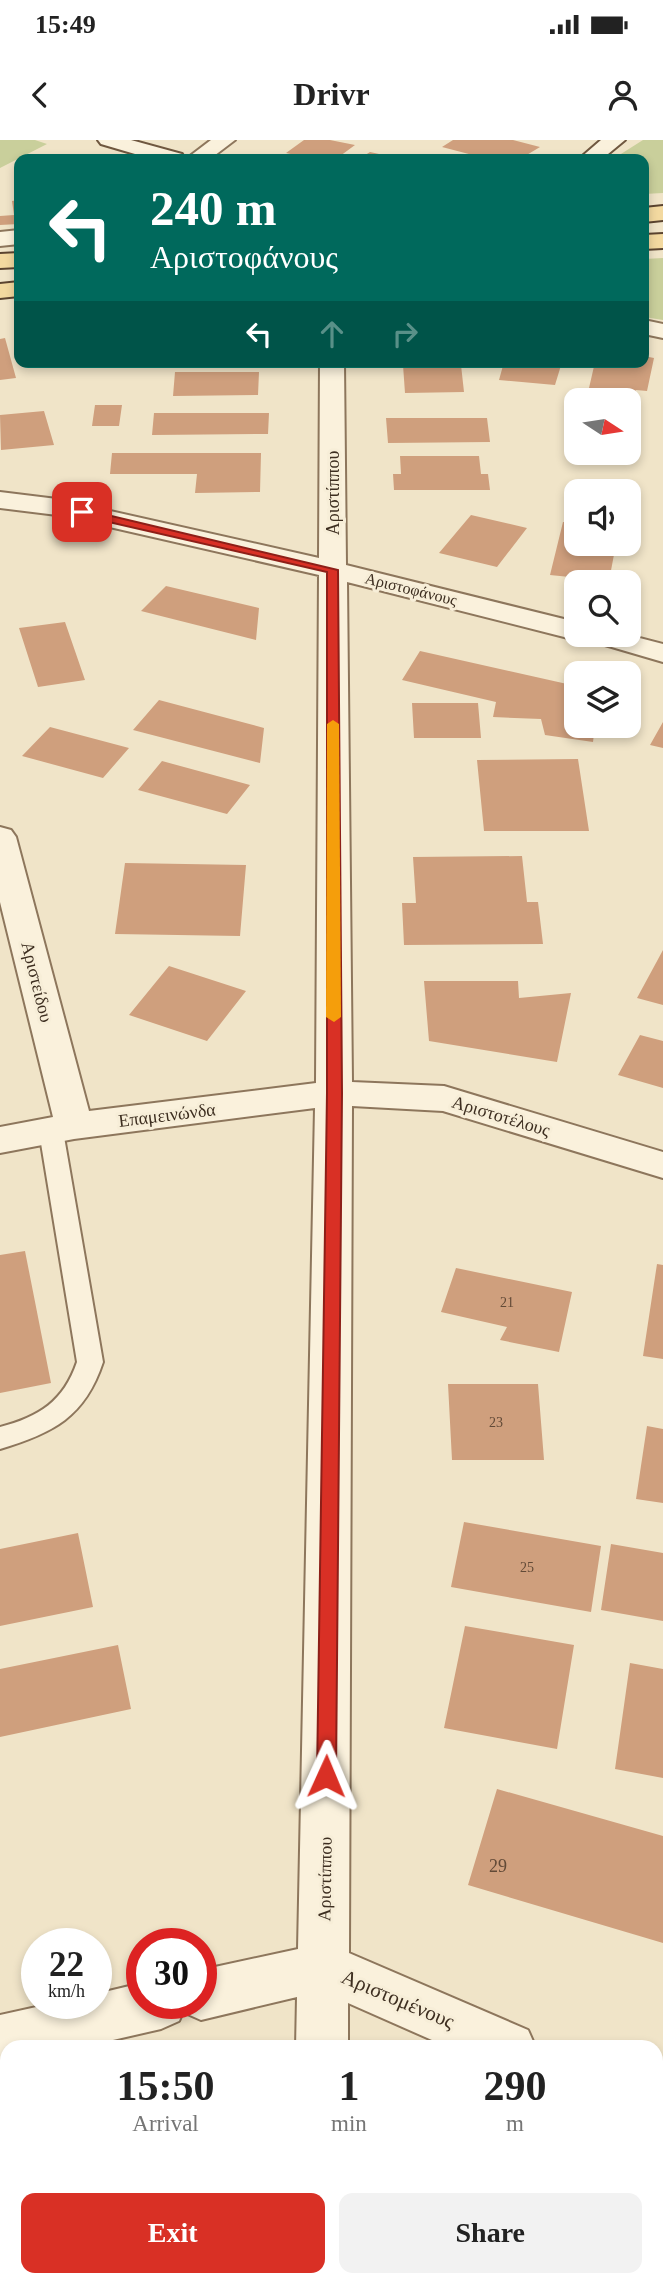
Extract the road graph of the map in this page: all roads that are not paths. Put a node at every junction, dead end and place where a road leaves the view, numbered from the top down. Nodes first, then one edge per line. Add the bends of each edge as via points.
1 (108, 140) edge
2 (225, 140) edge
3 (615, 140) edge
4 (157, 154) edge
5 (204, 154) edge
6 (596, 154) edge
7 (332, 368) edge
8 (0, 500) edge
9 (333, 570) junction
10 (564, 628) edge
11 (640, 647) edge
12 (663, 653) edge
13 (0, 837) edge
14 (334, 1093) junction
15 (62, 1128) junction
16 (0, 1140) edge
17 (663, 1165) edge
18 (0, 1438) edge
19 (324, 1967) junction
20 (217, 1991) edge
21 (126, 2012) edge
22 (0, 2040) edge
23 (323, 2040) edge
24 (492, 2040) edge

1 - 4 street
2 - 5 street
3 - 6 street
7 - 9 street, Αριστίππου
8 - 9 street, Αριστοφάνους via 57,506
9 - 10 street, Αριστοφάνους
9 - 14 street, Αριστίππου
11 - 12 street
13 - 15 street, Αριστείδου
14 - 15 street, Επαμεινώνδα
14 - 17 street, Αριστοτέλους via 444,1098
14 - 19 street, Αριστίππου
15 - 16 street, Επαμεινώνδα
15 - 18 lane via 90,1362 80,1390 56,1412
19 - 20 street
19 - 23 street
19 - 24 street, Αριστομένους
21 - 22 street

